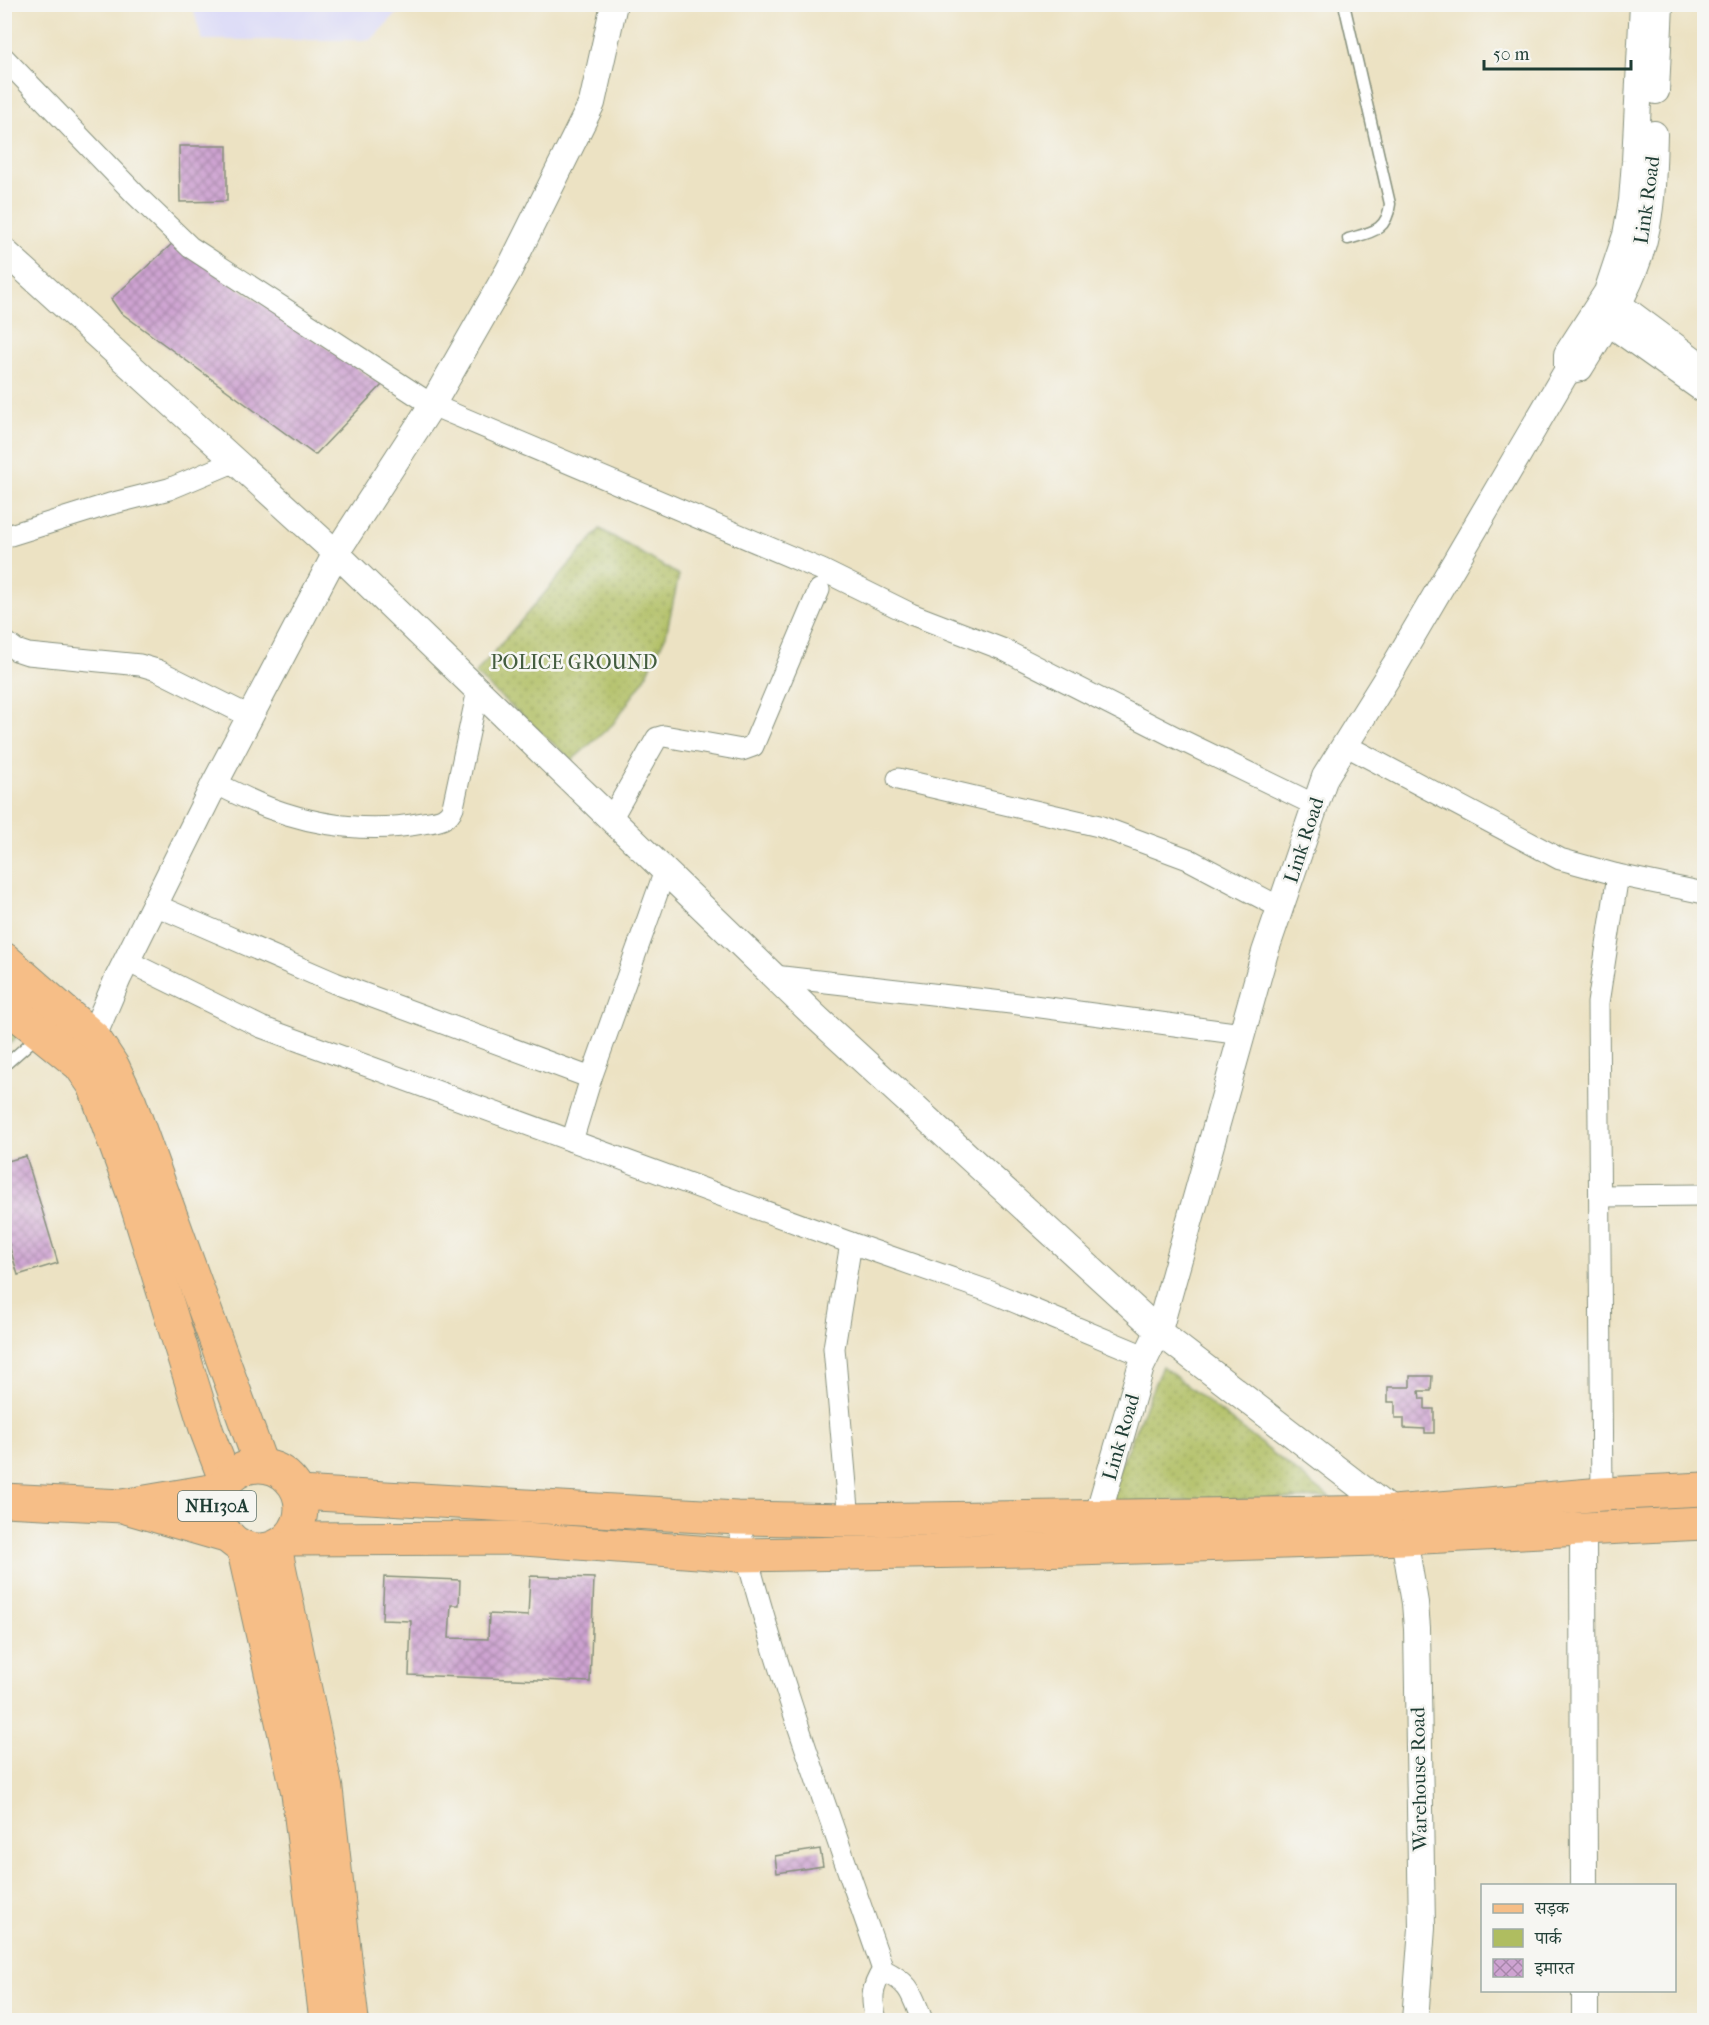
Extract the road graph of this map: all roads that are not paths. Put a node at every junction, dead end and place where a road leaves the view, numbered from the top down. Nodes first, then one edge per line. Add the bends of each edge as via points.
1 (614, 4) edge
2 (1344, 4) edge
3 (1642, 4) edge
4 (1660, 4) edge
5 (4, 58) edge
6 (1348, 239) dead end
7 (4, 251) edge
8 (1613, 314) junction
9 (1704, 368) edge
10 (1567, 371) junction
11 (1704, 390) edge
12 (432, 405) junction
13 (236, 461) junction
14 (4, 537) edge
15 (336, 553) junction
16 (819, 590) dead end
17 (4, 641) edge
18 (478, 690) junction
19 (249, 716) junction
20 (1345, 745) junction
21 (898, 779) dead end
22 (215, 783) junction
23 (1315, 805) junction
24 (611, 819) junction
25 (665, 871) junction
26 (1618, 875) junction
27 (1704, 893) edge
28 (155, 905) junction
29 (1281, 908) junction
30 (4, 959) edge
31 (127, 960) junction
32 (774, 976) junction
33 (4, 996) edge
34 (40, 1034) junction
35 (1242, 1034) junction
36 (87, 1052) junction
37 (4, 1066) edge
38 (591, 1078) junction
39 (572, 1141) junction
40 (1704, 1195) edge
41 (1600, 1196) junction
42 (851, 1243) junction
43 (1159, 1330) junction
44 (1147, 1357) junction
45 (261, 1465) junction
46 (224, 1485) junction
47 (1704, 1489) edge
48 (299, 1493) junction
49 (1602, 1494) junction
50 (4, 1500) edge
51 (122, 1506) junction
52 (736, 1518) junction
53 (849, 1520) junction
54 (1704, 1523) edge
55 (1399, 1525) junction
56 (1583, 1529) junction
57 (1104, 1533) junction
58 (236, 1542) junction
59 (281, 1543) junction
60 (746, 1555) junction
61 (1584, 1884) edge
62 (883, 1970) junction
63 (1585, 1992) edge
64 (326, 2020) edge
65 (352, 2020) edge
66 (876, 2020) edge
67 (922, 2020) edge
68 (1414, 2020) edge
69 (1585, 2020) edge

1 - 12 street via 592,103 509,270
2 - 6 lane via 1390,204 1389,217 1382,226
3 - 10 street, Link Road via 1635,161 1626,235 1607,292 1567,354
4 - 8 street, Link Road via 1652,196 1640,253
5 - 12 street via 190,247
7 - 13 street
8 - 9 street
8 - 10 street, Link Road via 1580,368
8 - 11 street
10 - 20 street, Link Road
12 - 15 street
12 - 23 street via 822,570 911,614 1002,649
13 - 14 street via 170,489
13 - 15 street
15 - 18 street
15 - 19 street
16 - 24 street via 753,746 742,750 664,735 657,738
17 - 19 street via 28,654 157,669
18 - 22 street via 453,807 441,820 395,828 319,823 269,808
18 - 24 street
19 - 22 street
20 - 23 street, Link Road via 1325,777
20 - 26 street via 1560,859
21 - 29 street via 1099,826 1188,859
22 - 28 street
23 - 29 street, Link Road
24 - 25 street
25 - 32 street
25 - 38 street
26 - 27 street
26 - 41 street via 1598,1003
28 - 31 street
28 - 38 street via 335,983
29 - 35 street, Link Road
30 - 36 main road
31 - 36 street
31 - 39 street via 261,1027
32 - 35 street
32 - 43 street
33 - 34 main road
34 - 36 main road
34 - 37 lane
35 - 43 street, Link Road
36 - 45 main road via 113,1067 130,1103
36 - 46 main road via 94,1085 134,1196
38 - 39 street
39 - 42 street
40 - 41 street
41 - 49 street
42 - 44 street via 991,1292
42 - 53 street via 834,1348
43 - 44 street, Link Road
43 - 55 street
44 - 57 street, Link Road via 1141,1367
45 - 46 main road, NH130A via 241,1470
45 - 48 main road, NH130A via 277,1469
46 - 51 main road, NH130A
46 - 58 main road, NH130A via 217,1508 220,1524
47 - 49 main road
48 - 52 main road
48 - 59 main road via 302,1510 298,1526
49 - 55 main road
50 - 51 main road, NH130A
51 - 58 main road, NH130A
52 - 53 main road
52 - 60 street
53 - 57 main road
54 - 56 main road
55 - 56 main road
55 - 57 main road
55 - 68 street, Warehouse Road via 1415,1603 1418,1640 1422,1928
56 - 61 street
57 - 60 main road
58 - 59 main road, NH130A via 259,1550
58 - 64 main road, NH130A via 298,1793
59 - 60 main road via 511,1538
59 - 65 main road via 326,1789
60 - 62 street via 797,1723
62 - 66 street via 874,1985
62 - 67 street via 908,1988
63 - 69 street

